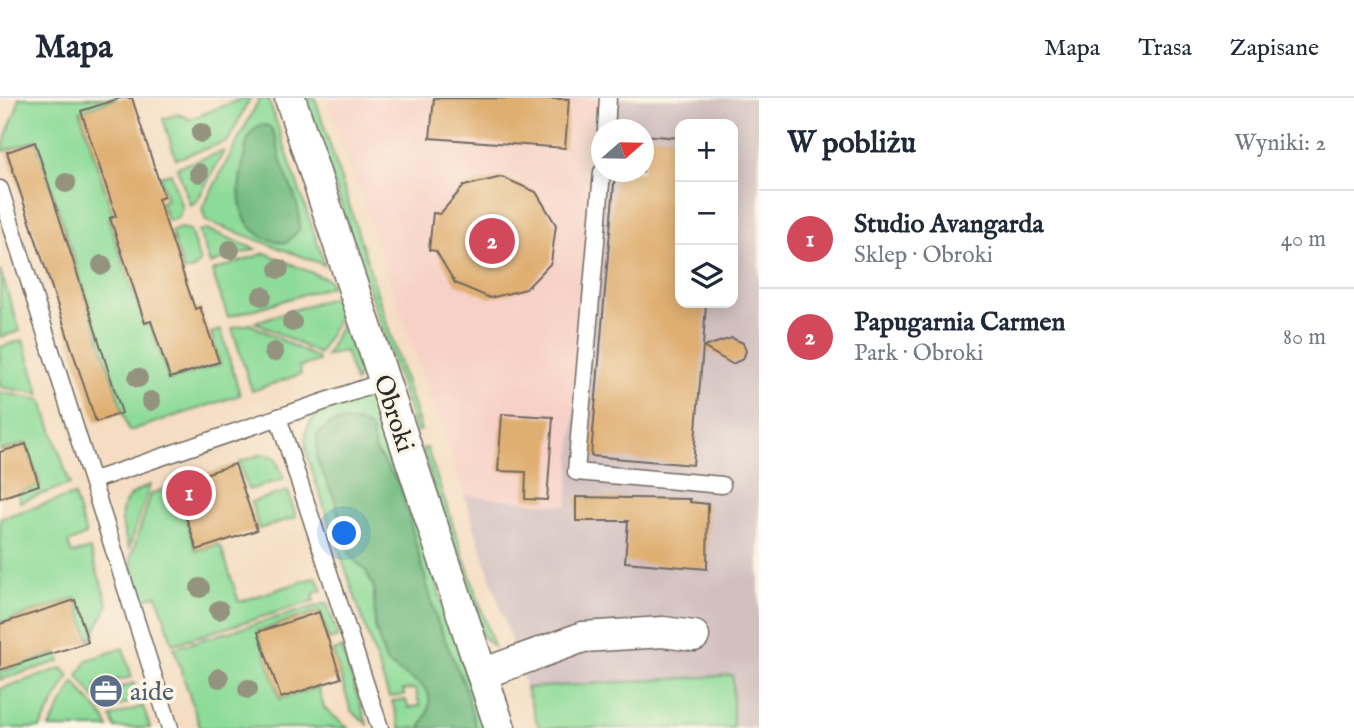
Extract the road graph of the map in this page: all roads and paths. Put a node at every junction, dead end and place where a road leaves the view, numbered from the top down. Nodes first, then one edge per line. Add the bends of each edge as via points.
1 (290, 98) edge
2 (608, 98) edge
3 (607, 119) edge
4 (601, 182) edge
5 (0, 189) edge
6 (385, 382) junction
7 (278, 417) junction
8 (94, 481) junction
9 (722, 485) dead end
10 (694, 636) dead end
11 (482, 674) junction
12 (170, 728) edge
13 (380, 728) edge
14 (500, 728) edge

1 - 6 street, Obroki
2 - 3 lane
4 - 9 lane via 576,472
5 - 8 lane
6 - 7 lane
6 - 11 street, Obroki
7 - 8 lane
7 - 13 lane
8 - 12 lane
10 - 11 street via 663,632 583,638
11 - 14 street, Obroki

